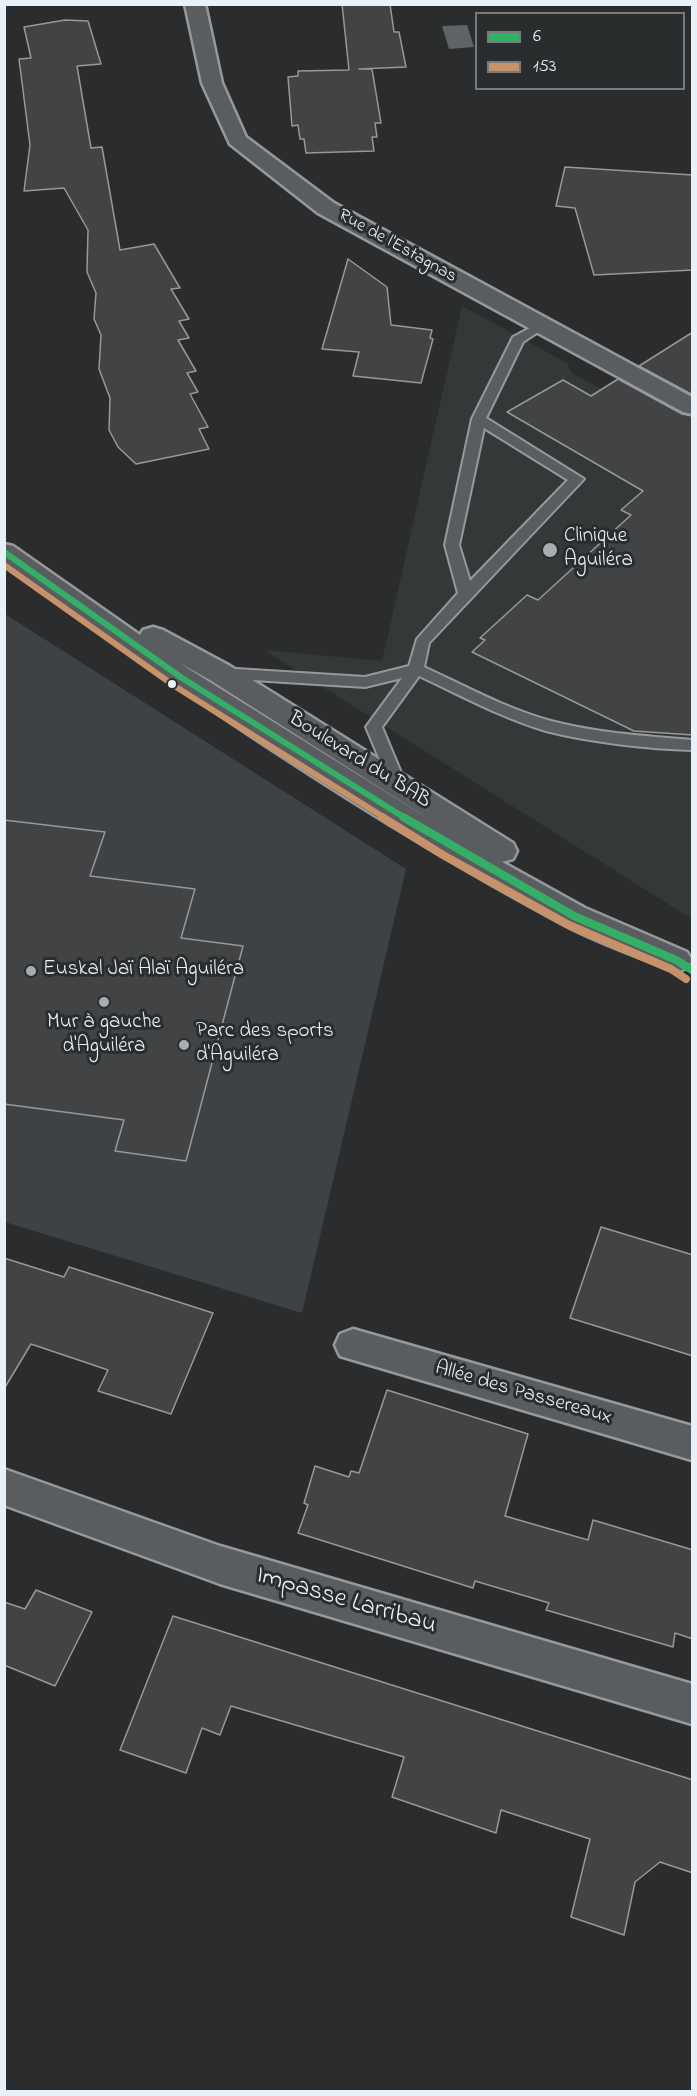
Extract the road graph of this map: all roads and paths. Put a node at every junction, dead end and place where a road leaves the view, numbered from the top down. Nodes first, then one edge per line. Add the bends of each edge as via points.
1 (195, 4) edge
2 (541, 326) junction
3 (693, 407) edge
4 (479, 419) junction
5 (4, 552) edge
6 (36, 572) junction
7 (466, 594) junction
8 (416, 669) junction
9 (220, 673) junction
10 (693, 745) edge
11 (399, 787) junction
12 (685, 965) edge
13 (353, 1345) dead end
14 (693, 1443) edge
15 (4, 1487) edge
16 (693, 1704) edge

1 - 2 street, Rue de l'Estagnas via 212,83 237,140 326,208
2 - 3 street, Rue de l'Estagnas
2 - 4 lane via 519,340
4 - 7 lane via 452,544
4 - 7 lane via 577,479
5 - 6 street, Boulevard du BAB
6 - 9 street, Boulevard du BAB
6 - 12 street, Boulevard du BAB via 182,678 449,846 574,916
7 - 8 lane via 422,642
8 - 9 lane via 364,682
8 - 10 lane via 549,726
8 - 11 lane via 374,727
9 - 11 street, Boulevard du BAB
11 - 12 street, Boulevard du BAB
13 - 14 street, Allée des Passereaux
15 - 16 street, Impasse Larribau via 220,1565

